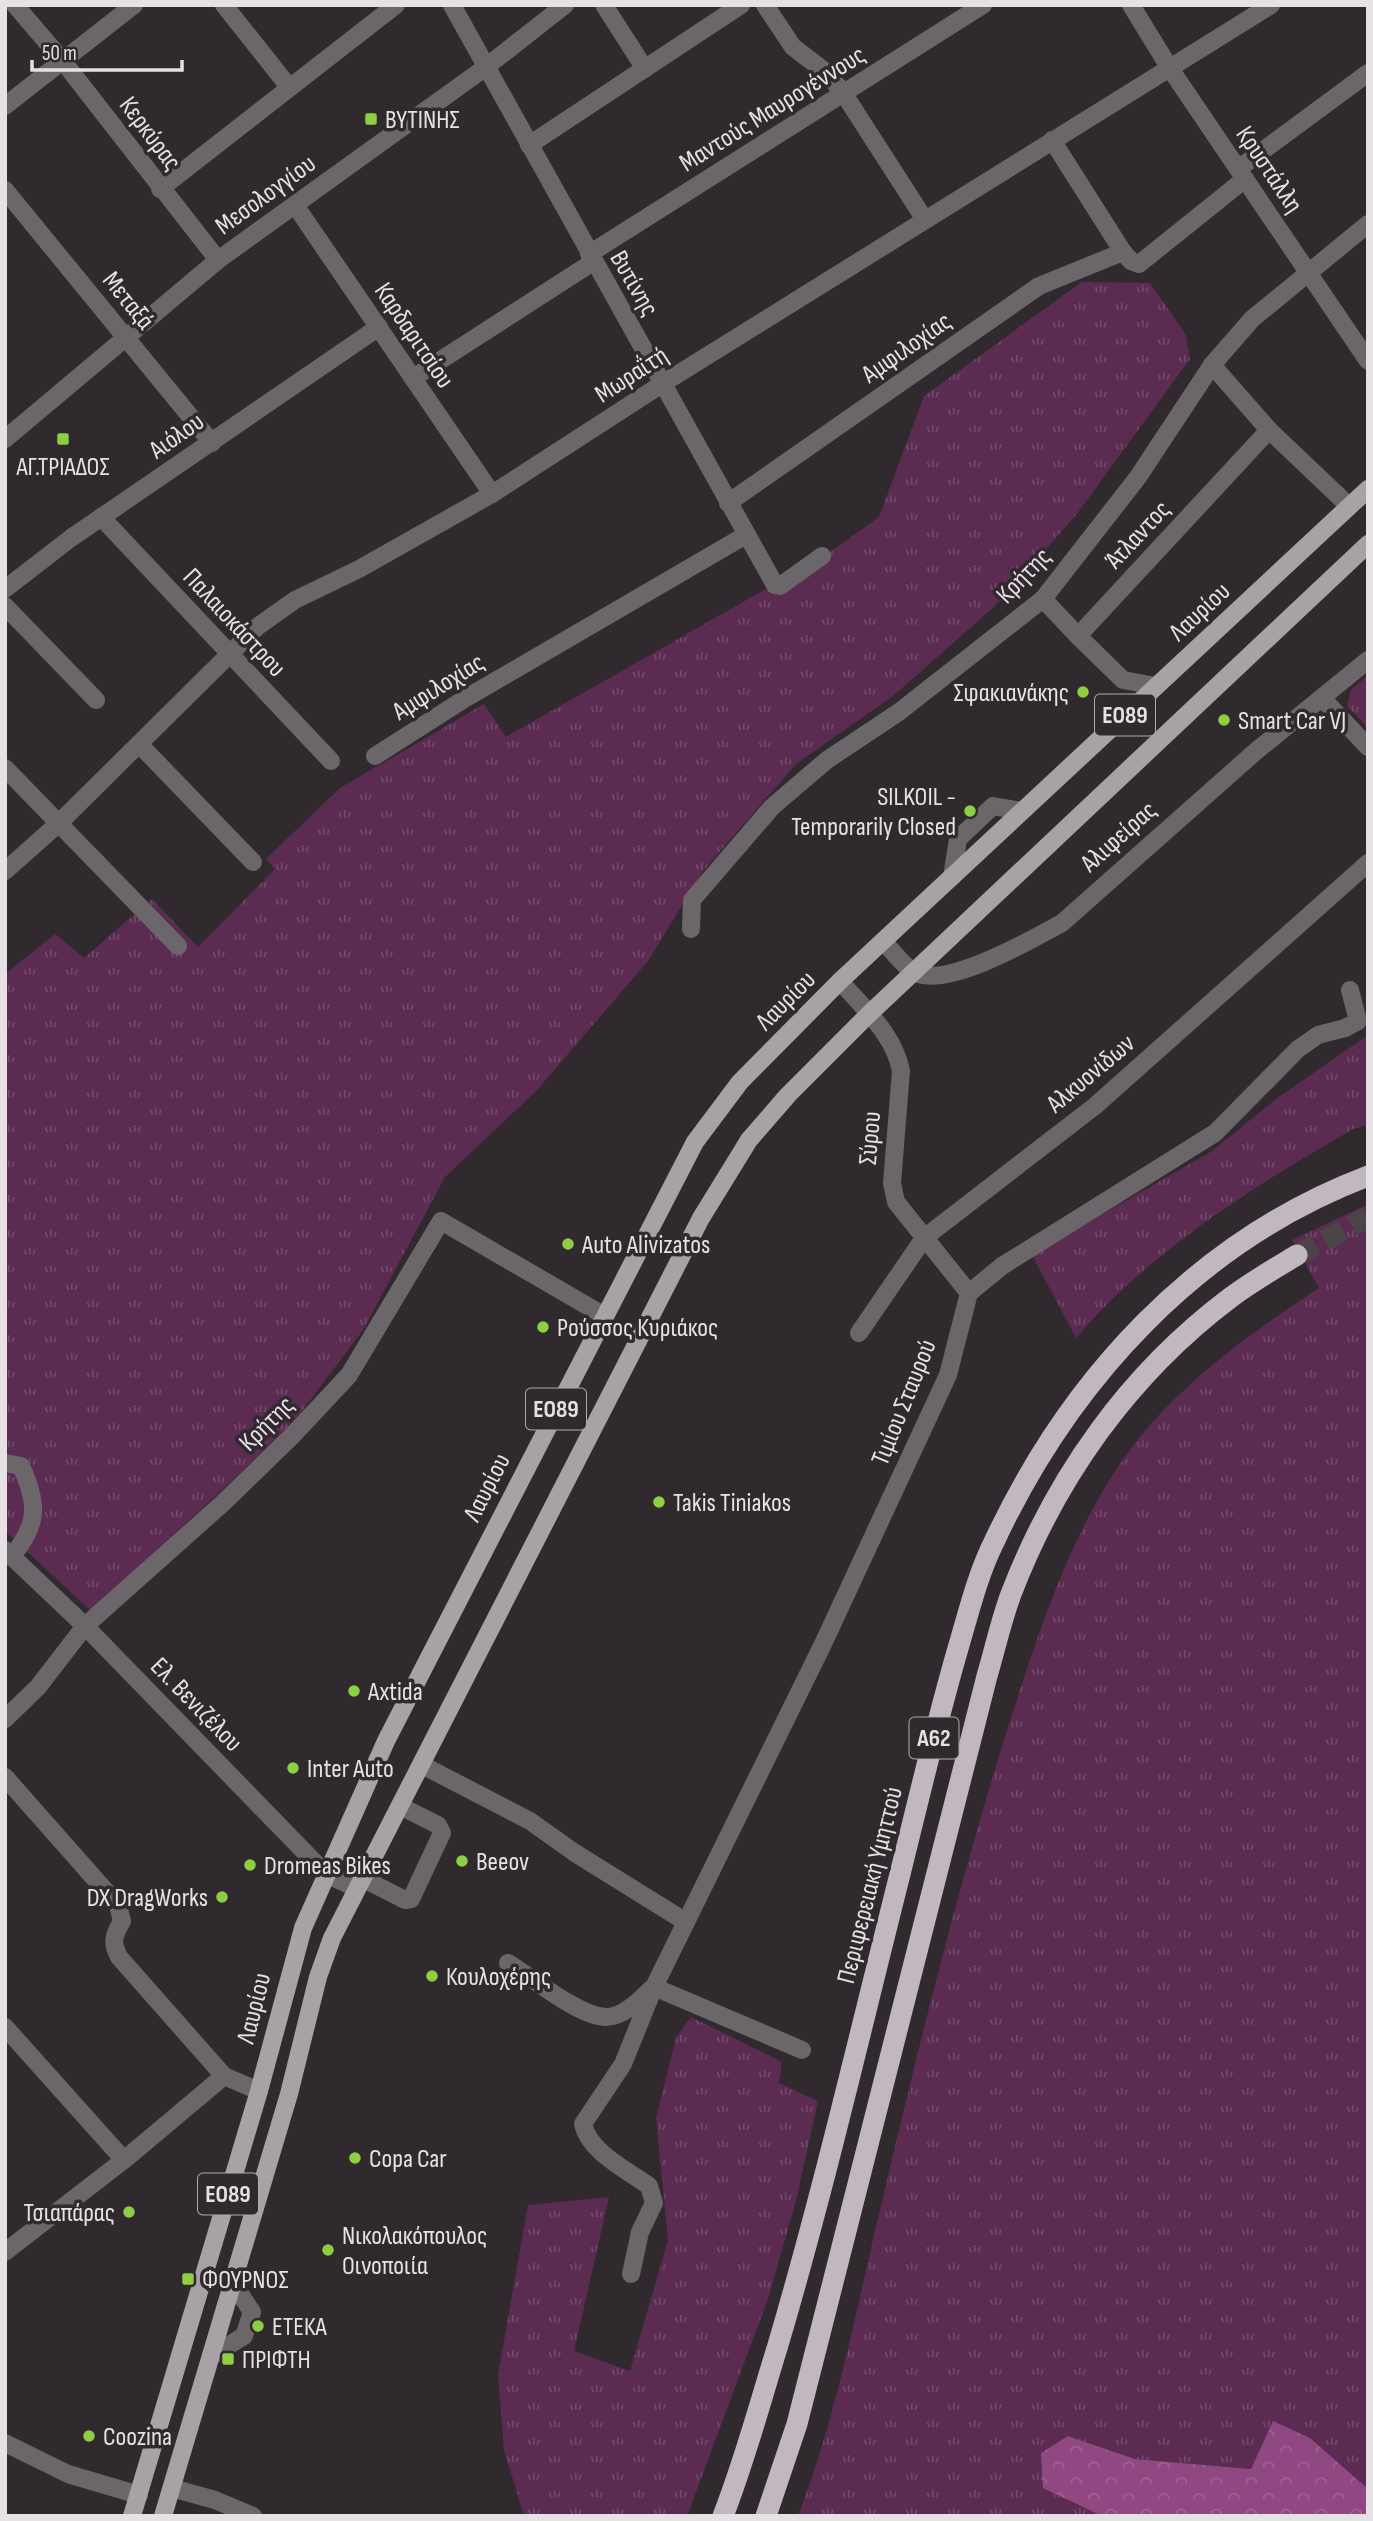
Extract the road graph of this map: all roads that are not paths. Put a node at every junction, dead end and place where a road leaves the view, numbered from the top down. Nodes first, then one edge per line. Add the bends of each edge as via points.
1 (15, 5) edge
2 (134, 5) edge
3 (224, 5) edge
4 (396, 5) edge
5 (452, 5) edge
6 (565, 5) edge
7 (604, 5) edge
8 (741, 5) edge
9 (982, 5) edge
10 (1131, 5) edge
11 (1271, 5) edge
12 (771, 8) edge
13 (62, 60) junction
14 (1168, 66) junction
15 (486, 67) junction
16 (645, 69) junction
17 (1368, 73) edge
18 (289, 87) junction
19 (844, 94) junction
20 (5, 106) edge
21 (1052, 140) junction
22 (529, 145) junction
23 (1241, 174) junction
24 (160, 189) junction
25 (5, 190) edge
26 (295, 205) junction
27 (925, 220) junction
28 (1368, 224) edge
29 (1123, 251) junction
30 (591, 258) junction
31 (218, 260) junction
32 (1307, 271) junction
33 (379, 327) junction
34 (124, 336) junction
35 (1368, 361) edge
36 (1212, 365) junction
37 (413, 378) junction
38 (662, 384) junction
39 (1269, 430) junction
40 (5, 439) edge
41 (212, 443) junction
42 (1368, 489) edge
43 (492, 494) junction
44 (729, 503) junction
45 (1349, 506) junction
46 (101, 517) junction
47 (746, 535) junction
48 (1368, 544) edge
49 (822, 556) dead end
50 (5, 589) edge
51 (1043, 599) junction
52 (5, 606) edge
53 (1078, 636) junction
54 (229, 655) junction
55 (1368, 660) edge
56 (1156, 686) junction
57 (1322, 698) junction
58 (96, 700) dead end
59 (139, 744) junction
60 (1368, 747) edge
61 (375, 756) dead end
62 (331, 761) dead end
63 (5, 768) edge
64 (59, 823) junction
65 (253, 862) dead end
66 (1368, 863) edge
67 (5, 871) edge
68 (691, 929) dead end
69 (883, 941) junction
70 (178, 946) dead end
71 (913, 972) junction
72 (840, 981) junction
73 (1350, 990) dead end
74 (869, 1014) junction
75 (1368, 1176) edge
76 (924, 1238) junction
77 (1297, 1255) tunnel mouth
78 (969, 1293) junction
79 (603, 1315) junction
80 (859, 1333) dead end
81 (5, 1463) edge
82 (9, 1553) edge
83 (85, 1626) junction
84 (5, 1719) edge
85 (422, 1765) junction
86 (5, 1777) edge
87 (400, 1806) junction
88 (326, 1874) junction
89 (359, 1883) junction
90 (686, 1922) junction
91 (508, 1963) dead end
92 (654, 1987) junction
93 (5, 2027) edge
94 (802, 2050) dead end
95 (224, 2076) junction
96 (259, 2091) junction
97 (124, 2160) junction
98 (5, 2252) edge
99 (631, 2274) dead end
100 (233, 2283) junction
101 (211, 2356) junction
102 (797, 2424) junction
103 (5, 2443) edge
104 (744, 2456) junction
105 (172, 2488) junction
106 (139, 2495) junction
107 (132, 2516) edge
108 (163, 2516) edge
109 (253, 2516) edge
110 (710, 2516) edge
111 (723, 2516) edge
112 (766, 2516) edge
113 (780, 2516) edge

1 - 13 street, Κερκύρας
2 - 13 street
3 - 18 street
4 - 18 street
5 - 15 street, Βυτίνης
6 - 15 street, Μεσολογγίου
7 - 16 street
8 - 16 street
9 - 19 street, Μαντούς Μαυρογέννους
10 - 14 street, Κρυστάλλη
11 - 14 street, Μωραΐτή
12 - 19 street via 793,47 827,73
13 - 20 street
13 - 24 street, Κερκύρας
14 - 21 street, Μωραΐτή
14 - 23 street, Κρυστάλλη
15 - 22 street, Βυτίνης
15 - 26 street, Μεσολογγίου
16 - 22 street
17 - 23 street
18 - 24 street
19 - 27 street
19 - 30 street, Μαντούς Μαυρογέννους
21 - 27 street, Μωραΐτή
21 - 29 street
22 - 30 street, Βυτίνης
23 - 29 street via 1139,264
23 - 32 street, Κρυστάλλη
24 - 31 street, Κερκύρας
25 - 34 street, Μεταξά
26 - 31 street, Μεσολογγίου
26 - 33 street, Καρδαριτσίου
27 - 38 street, Μωραΐτή
28 - 32 street, Κρήτης
29 - 44 street, Αμφιλοχίας via 1039,286
30 - 37 street, Μαντούς Μαυρογέννους
30 - 38 street, Βυτίνης
31 - 34 street, Μεσολογγίου
32 - 35 street, Κρυστάλλη
32 - 36 street, Κρήτης via 1252,319
33 - 37 street, Καρδαριτσίου
33 - 41 street, Αιόλου
34 - 40 street, Μεσολογγίου
34 - 41 street, Μεταξά
36 - 39 street
36 - 51 street, Κρήτης via 1138,477
37 - 43 street, Καρδαριτσίου
38 - 43 street, Μωραΐτή
38 - 44 street, Βυτίνης
39 - 45 street
39 - 53 street, Άτλαντος
41 - 46 street, Αιόλου
42 - 45 main road, Λαυρίου / ΕΟ89
43 - 54 street, Μωραΐτή via 280,609
44 - 47 street, Βυτίνης
45 - 56 main road, Λαυρίου / ΕΟ89
46 - 50 street, Αιόλου
46 - 54 street, Παλαιοκάστρου
47 - 49 street, Βυτίνης via 779,585
47 - 61 street, Αμφιλοχίας
48 - 71 main road, ΕΟ89
51 - 53 street
51 - 68 street, Κρήτης via 899,712 827,760 772,807 692,900
52 - 58 street
53 - 56 street via 1123,680
54 - 59 street, Μωραΐτή
54 - 62 street, Παλαιοκάστρου
55 - 57 street, Αλιφείρας
56 - 69 main road, Λαυρίου / ΕΟ89
57 - 60 street
57 - 71 street, Αλιφείρας via 1205,794 1062,923 978,963 934,976
59 - 64 street, Μωραΐτή
59 - 65 street
63 - 64 street
64 - 67 street, Μωραΐτή
64 - 70 street
66 - 76 street, Αλκυονίδων via 1095,1106
69 - 71 street
69 - 72 main road, Λαυρίου / ΕΟ89
71 - 74 main road, ΕΟ89
72 - 74 street, Σύρου
72 - 79 main road, Λαυρίου / ΕΟ89 via 740,1082 712,1118 674,1178
73 - 78 street via 1358,1021 1318,1035 1298,1049 1215,1133 1002,1266
74 - 76 street, Σύρου via 889,1038 901,1071 892,1183 896,1202
74 - 85 main road, ΕΟ89 via 770,1113 732,1164
75 - 104 highway, Περιφερειακή Υμηττού / Α62 via 1286,1214 1159,1305 1107,1360 1060,1424 993,1544 948,1683 800,2271
76 - 78 street, Σύρου
76 - 80 street, Αλκυονίδων
77 - 102 highway, Α62 via 1230,1297 1179,1340 1126,1395 1081,1453 1011,1595
78 - 90 street, Τιμίου Σταυρού via 948,1375
79 - 83 street, Κρήτης via 441,1221 349,1375 223,1503
79 - 88 main road, Λαυρίου / ΕΟ89 via 386,1741
81 - 82 street via 21,1466 32,1490 34,1516 26,1539
82 - 83 street, Ελ. Βενιζέλου
83 - 84 street, Κρήτης via 38,1687
83 - 88 street, Ελ. Βενιζέλου
85 - 87 main road, ΕΟ89
85 - 90 street via 530,1821
86 - 95 street via 118,1905 122,1921 114,1935 114,1947 119,1956
87 - 89 main road, ΕΟ89
87 - 89 street, Ελ. Βενιζέλου via 438,1825 442,1833 411,1899
88 - 89 street, Ελ. Βενιζέλου
88 - 96 main road, Λαυρίου / ΕΟ89 via 288,1974
89 - 100 main road, ΕΟ89 via 318,1977
90 - 92 street, Τιμίου Σταυρού
91 - 92 street via 585,2012 607,2017 632,2006
92 - 94 street
92 - 99 street, Τιμίου Σταυρού via 622,2064 583,2124 596,2146 654,2194
93 - 97 street
95 - 96 street
95 - 97 street
96 - 106 main road, Λαυρίου / ΕΟ89
97 - 98 street
100 - 101 main road, ΕΟ89
100 - 101 street via 252,2312 244,2336
101 - 105 main road, ΕΟ89
102 - 112 highway, Α62
102 - 113 highway
103 - 106 street via 68,2474
104 - 110 highway
104 - 111 highway, Περιφερειακή Υμηττού / Α62
105 - 108 main road, ΕΟ89
105 - 109 street
106 - 107 main road, Λαυρίου / ΕΟ89

